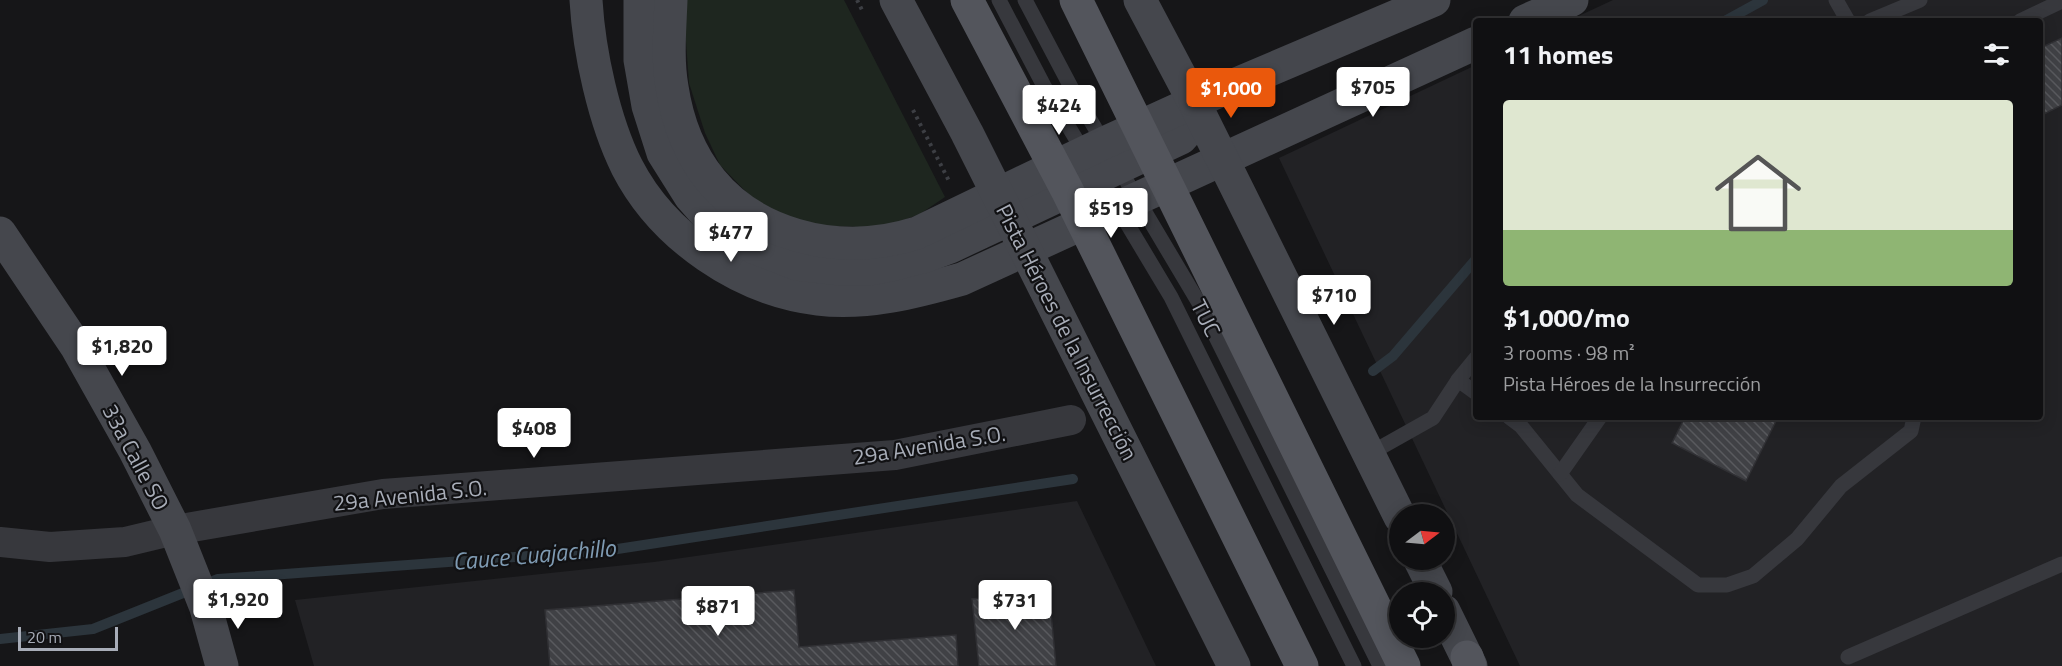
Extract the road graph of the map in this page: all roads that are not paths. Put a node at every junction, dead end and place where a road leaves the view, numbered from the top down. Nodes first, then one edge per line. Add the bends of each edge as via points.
1 (586, 0) edge
2 (640, 0) edge
3 (671, 0) edge
4 (896, 0) edge
5 (967, 0) edge
6 (999, 0) edge
7 (1025, 0) edge
8 (1076, 0) edge
9 (1140, 0) edge
10 (1434, 0) edge
11 (1572, 0) edge
12 (1920, 0) edge
13 (2062, 1) edge
14 (1837, 2) edge
15 (1532, 18) edge
16 (1846, 18) edge
17 (1877, 18) edge
18 (2026, 18) edge
19 (1473, 44) edge
20 (1194, 102) junction
21 (1145, 139) junction
22 (1235, 152) junction
23 (1101, 159) junction
24 (1061, 178) junction
25 (1168, 184) junction
26 (1127, 203) junction
27 (1004, 206) junction
28 (1084, 223) junction
29 (0, 233) edge
30 (1026, 251) junction
31 (1473, 362) edge
32 (1458, 380) junction
33 (1473, 391) edge
34 (1071, 420) dead end
35 (1598, 420) edge
36 (1913, 420) edge
37 (1525, 422) edge
38 (1369, 454) junction
39 (1560, 474) junction
40 (1394, 504) edge
41 (0, 542) edge
42 (179, 542) junction
43 (2062, 564) edge
44 (1455, 634) edge
45 (1848, 657) dead end
46 (1469, 663) edge
47 (222, 666) edge
48 (1234, 666) edge
49 (1302, 666) edge
50 (1354, 666) edge
51 (1380, 666) edge
52 (1404, 666) edge

1 - 30 main road via 601,90 628,168 657,211 688,242 720,264 783,293 855,300 962,279
2 - 27 main road via 640,60 648,106 663,153 690,196 730,234 797,264 870,269 950,247
3 - 27 main road via 672,86 691,149 712,183 730,202 752,216 783,232 846,245 894,240
4 - 27 main road, Pista Héroes de la Insurrección
5 - 24 main road
6 - 23 lane, TUC via 1044,86
7 - 23 lane, TUC via 1073,91
8 - 21 main road
9 - 20 main road
10 - 20 main road
11 - 15 main road
12 - 17 lane
13 - 18 lane
14 - 16 lane
19 - 22 main road
20 - 21 main road
20 - 22 main road
21 - 23 main road
21 - 25 main road
22 - 25 main road
22 - 38 main road
23 - 24 main road
23 - 26 lane, TUC
23 - 26 lane, TUC
24 - 27 main road
24 - 28 main road
25 - 26 main road
25 - 52 main road
26 - 28 main road
26 - 50 lane, TUC
26 - 51 lane, TUC via 1199,303
27 - 30 main road, Pista Héroes de la Insurrección
28 - 30 main road
28 - 49 main road
29 - 42 main road, 33a Calle SO via 76,346 135,451
30 - 48 main road, Pista Héroes de la Insurrección
31 - 32 lane
32 - 33 lane
32 - 38 lane via 1433,418
34 - 42 street, 29a Avenida S.O. via 895,455 382,494
35 - 39 lane
36 - 39 lane via 1911,430 1841,486 1797,540 1753,576 1727,585 1698,585 1577,495
37 - 39 lane
38 - 40 main road
41 - 42 street, 29a Avenida S.O. via 50,548
42 - 47 main road, 33a Calle SO via 206,608
43 - 45 lane
44 - 46 main road

